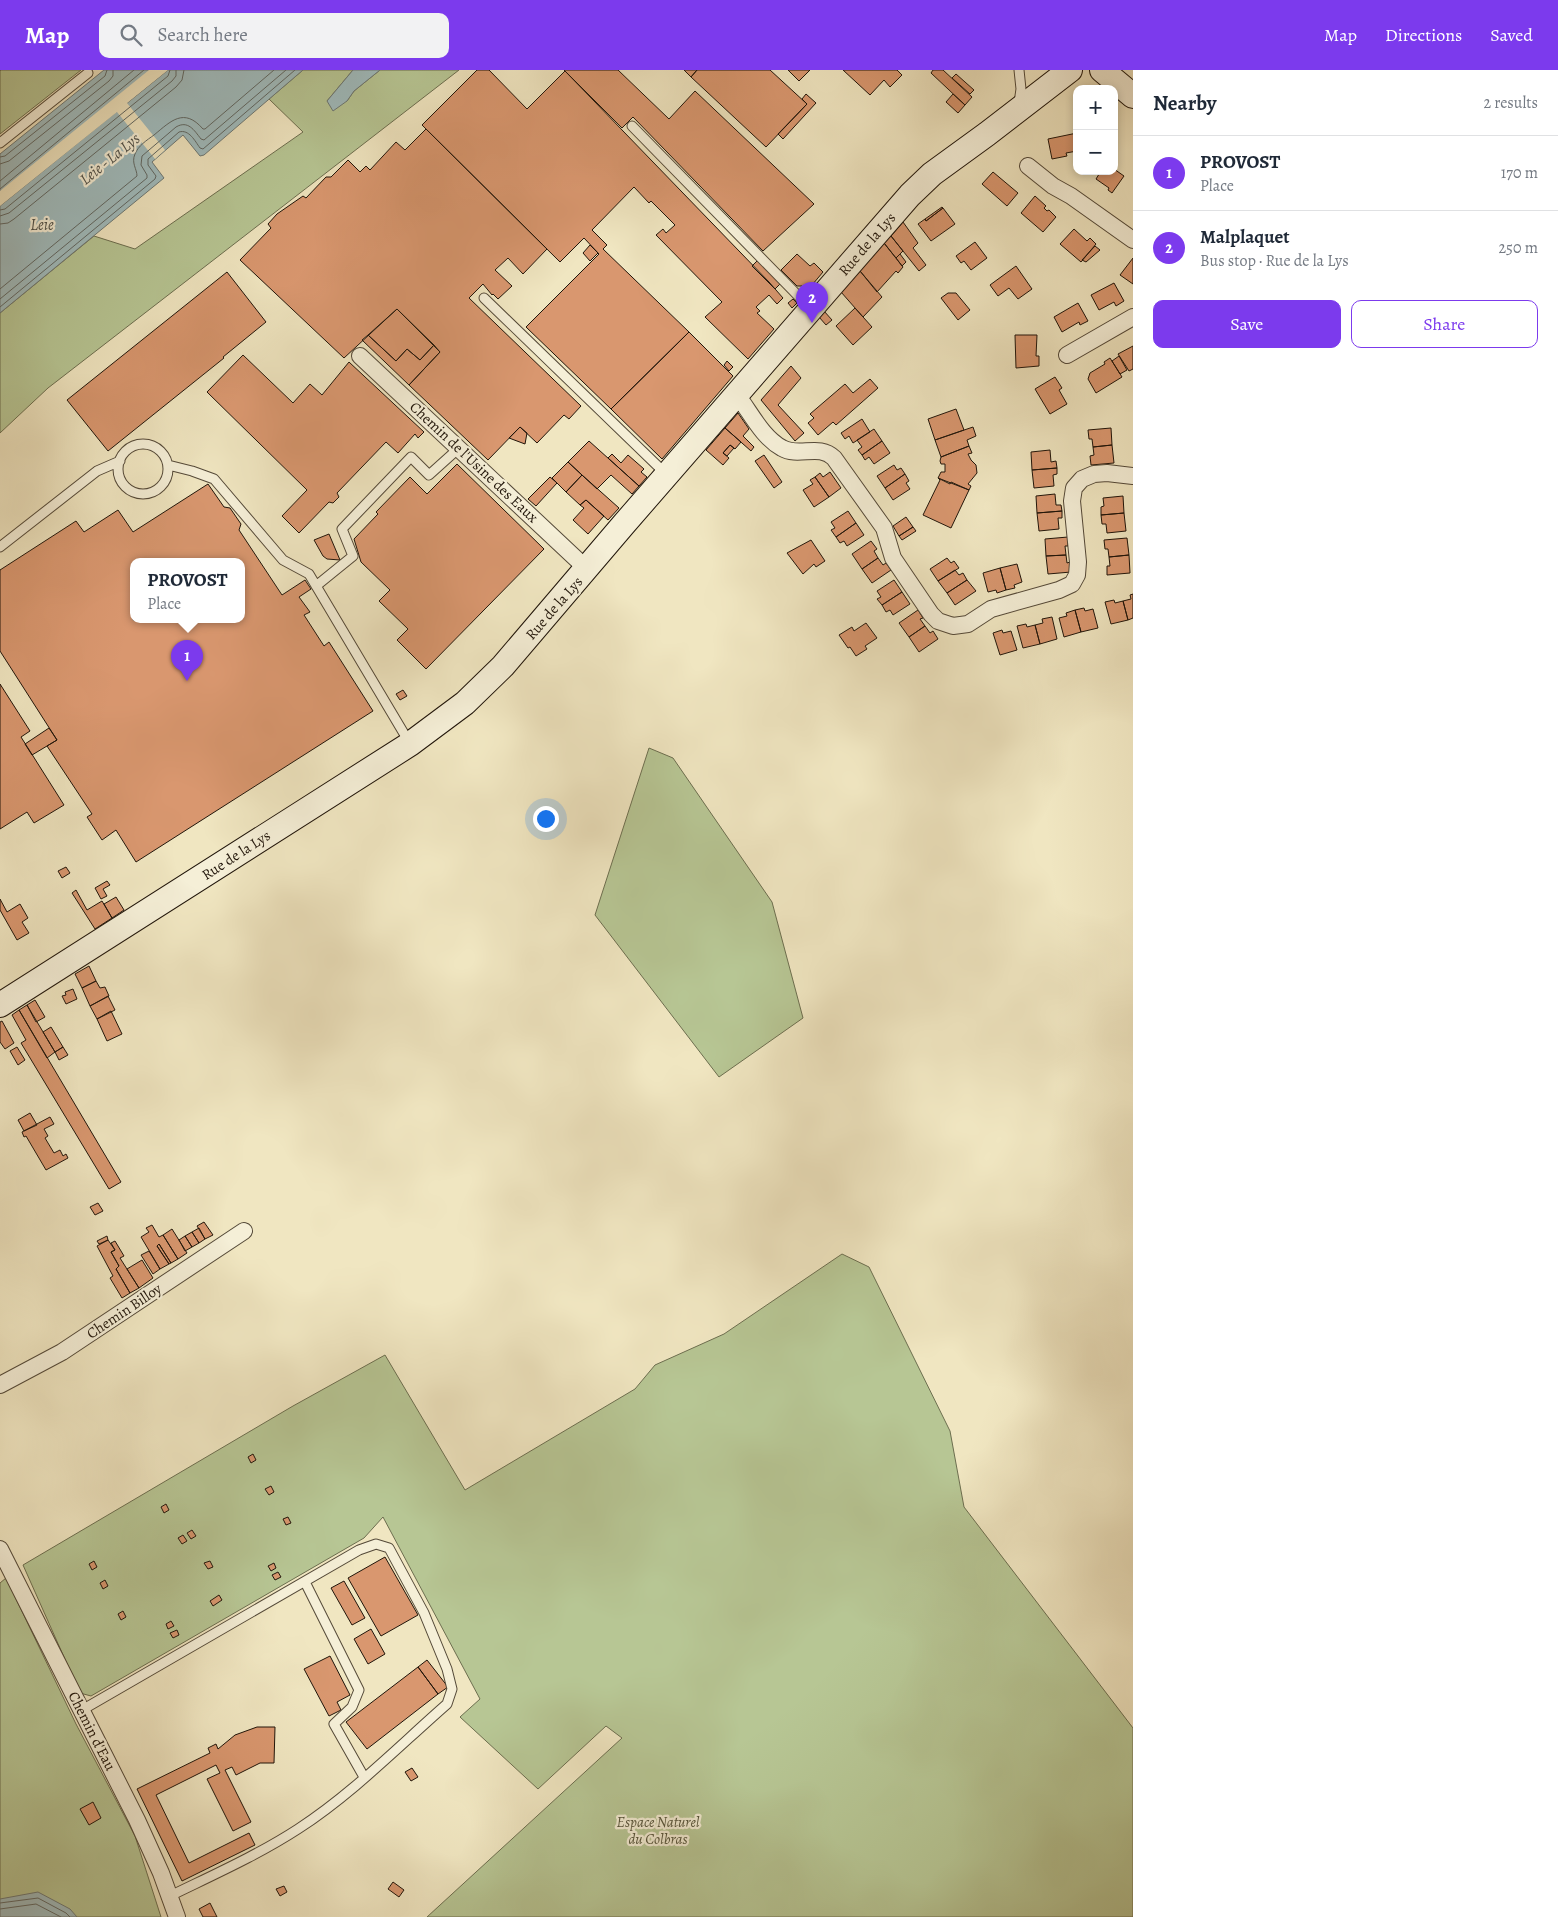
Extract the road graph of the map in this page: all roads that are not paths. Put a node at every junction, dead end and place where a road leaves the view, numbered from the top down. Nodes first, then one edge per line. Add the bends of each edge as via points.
1 (1019, 70) edge
2 (1047, 70) edge
3 (1070, 70) edge
4 (1102, 70) edge
5 (1126, 70) edge
6 (88, 73) dead end
7 (1133, 85) edge
8 (1133, 96) edge
9 (1019, 109) junction
10 (632, 126) dead end
11 (0, 143) edge
12 (1028, 166) dead end
13 (1133, 240) edge
14 (484, 298) dead end
15 (811, 309) junction
16 (1133, 317) edge
17 (1067, 355) dead end
18 (360, 356) dead end
19 (737, 395) junction
20 (458, 448) junction
21 (120, 461) junction
22 (168, 465) junction
23 (667, 475) junction
24 (1133, 476) edge
25 (0, 547) edge
26 (588, 569) junction
27 (316, 586) junction
28 (410, 744) junction
29 (0, 1005) edge
30 (244, 1231) dead end
31 (0, 1385) edge
32 (0, 1549) edge
33 (305, 1582) junction
34 (82, 1710) junction
35 (364, 1777) junction
36 (170, 1896) junction
37 (177, 1917) edge

1 - 9 lane
2 - 9 main road, Rue de la Lys
3 - 9 main road, Rue de la Lys
4 - 8 main road
5 - 7 main road
6 - 11 lane
9 - 15 main road, Rue de la Lys via 926,179
10 - 15 lane
12 - 13 street
14 - 23 lane
15 - 19 main road, Rue de la Lys
16 - 17 street
18 - 20 street, Chemin de l'Usine des Eaux
19 - 23 main road, Rue de la Lys
19 - 24 street via 765,434 783,449 823,451 834,458 884,528 893,558 928,610 934,618 947,624 968,624 992,609 1072,584 1078,566 1072,501 1074,488 1094,474
20 - 26 street, Chemin de l'Usine des Eaux
20 - 27 lane via 429,475 411,457 342,529 353,556
21 - 22 lane via 130,448 145,444 160,451
21 - 22 lane via 118,469 124,484 130,490 145,494 153,492 165,481
21 - 25 lane via 97,471
22 - 27 lane via 214,479 283,560 309,574
23 - 26 main road, Rue de la Lys
26 - 28 main road, Rue de la Lys via 494,676 465,703
27 - 28 lane
28 - 29 main road, Rue de la Lys
30 - 31 street, Chemin Billoy via 62,1352
32 - 34 street, Chemin d'Eau
33 - 34 lane
33 - 35 lane via 359,1690 352,1706 334,1724
33 - 35 lane via 359,1550 376,1544 389,1548 424,1613 447,1669 452,1689 447,1704
34 - 36 street, Chemin d'Eau via 137,1820
35 - 36 lane via 298,1829
36 - 37 street, Chemin d'Eau

